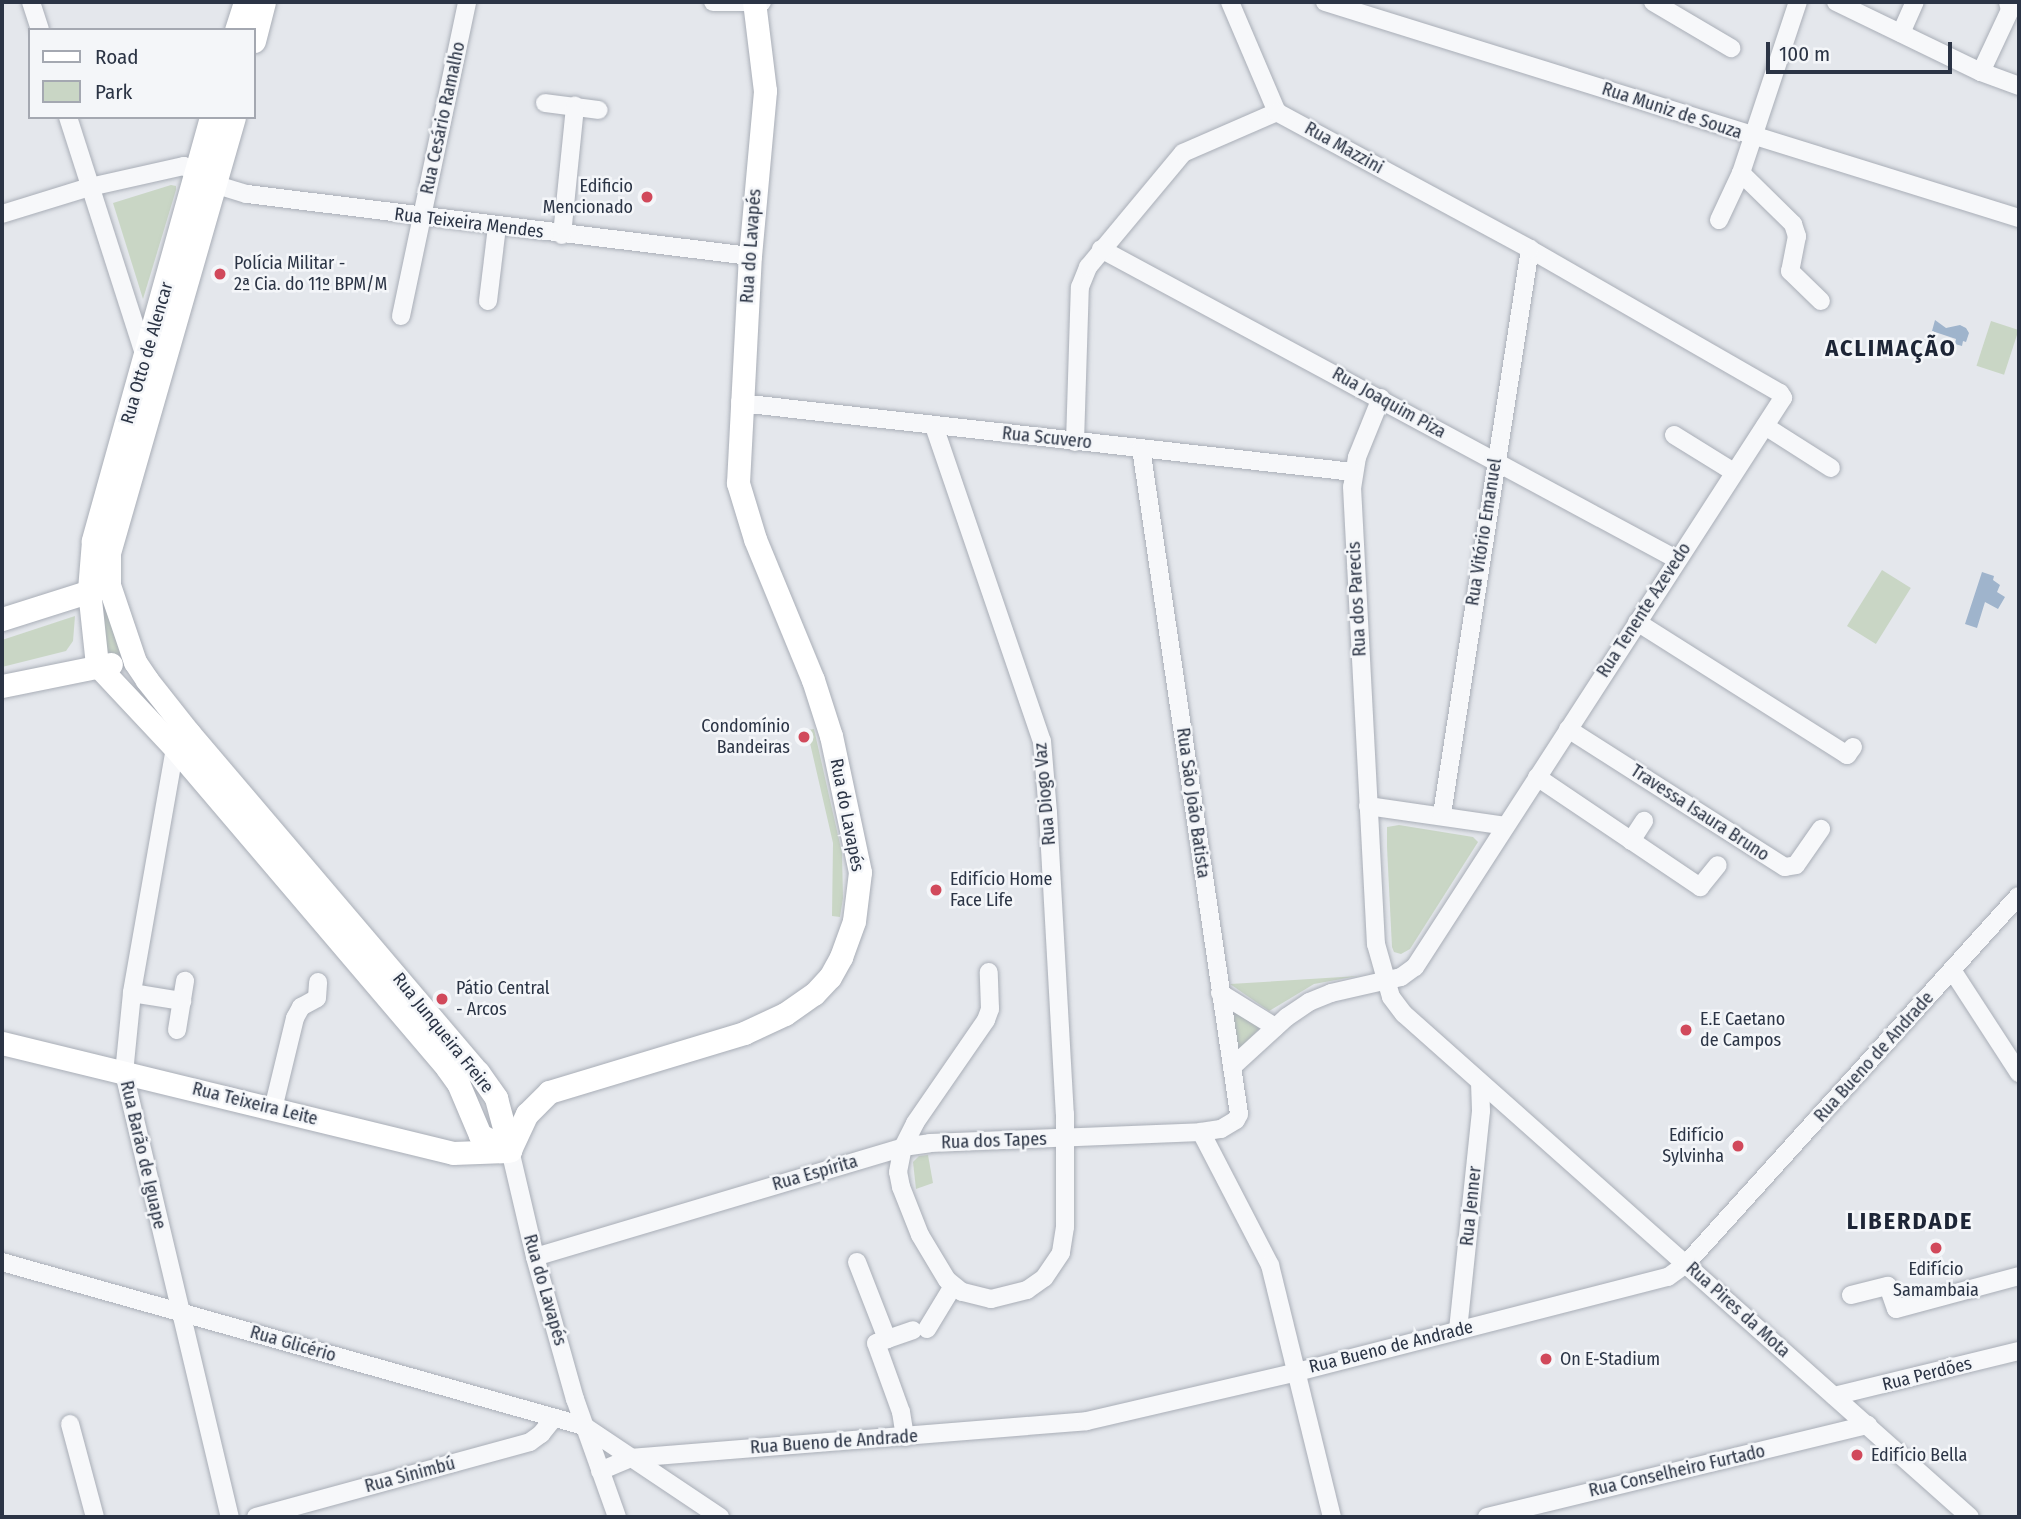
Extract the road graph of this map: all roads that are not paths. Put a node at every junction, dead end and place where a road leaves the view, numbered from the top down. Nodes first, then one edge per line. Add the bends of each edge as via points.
1 (32, 2) edge
2 (245, 2) edge
3 (264, 2) edge
4 (467, 2) edge
5 (713, 2) edge
6 (756, 2) edge
7 (1230, 2) edge
8 (1325, 2) edge
9 (1653, 2) edge
10 (1798, 2) edge
11 (1836, 2) edge
12 (1915, 2) edge
13 (2008, 2) edge
14 (39, 28) edge
15 (237, 28) edge
16 (256, 33) edge
17 (1901, 33) junction
18 (1731, 48) dead end
19 (1981, 72) junction
20 (2019, 86) edge
21 (545, 103) dead end
22 (575, 106) junction
23 (599, 110) dead end
24 (1277, 112) junction
25 (69, 119) edge
26 (210, 119) edge
27 (233, 119) edge
28 (1753, 137) junction
29 (195, 171) junction
30 (1741, 173) junction
31 (217, 184) junction
32 (90, 187) junction
33 (2, 214) edge
34 (422, 218) junction
35 (2019, 218) edge
36 (1719, 220) dead end
37 (497, 227) junction
38 (562, 234) junction
39 (1101, 249) junction
40 (1530, 250) junction
41 (750, 256) junction
42 (1821, 300) dead end
43 (488, 301) dead end
44 (401, 316) dead end
45 (145, 358) junction
46 (1783, 396) joint
47 (1381, 398) junction
48 (740, 403) junction
49 (934, 426) junction
50 (1765, 426) junction
51 (1674, 435) dead end
52 (1075, 442) junction
53 (1141, 448) junction
54 (1494, 461) junction
55 (1831, 468) dead end
56 (1353, 472) junction
57 (1734, 472) junction
58 (1676, 559) junction
59 (99, 588) junction
60 (2, 619) edge
61 (1637, 622) junction
62 (135, 662) junction
63 (97, 666) junction
64 (2, 686) edge
65 (1568, 729) junction
66 (1853, 747) dead end
67 (175, 748) junction
68 (1537, 777) junction
69 (1368, 806) junction
70 (1442, 814) junction
71 (1644, 821) dead end
72 (1506, 826) junction
73 (1821, 829) dead end
74 (1631, 841) junction
75 (1718, 864) dead end
76 (2019, 896) edge
77 (364, 954) junction
78 (1952, 970) junction
79 (989, 972) dead end
80 (185, 981) dead end
81 (1385, 981) junction
82 (318, 982) dead end
83 (132, 993) junction
84 (1220, 993) junction
85 (181, 1001) junction
86 (1275, 1027) junction
87 (177, 1030) dead end
88 (2, 1043) edge
89 (1232, 1067) junction
90 (124, 1073) junction
91 (2019, 1073) edge
92 (1480, 1083) junction
93 (1504, 1104) junction
94 (273, 1109) junction
95 (1481, 1111) junction
96 (1202, 1132) junction
97 (1066, 1138) junction
98 (902, 1147) junction
99 (510, 1150) junction
100 (535, 1257) junction
101 (2, 1262) edge
102 (857, 1262) dead end
103 (1686, 1264) junction
104 (2019, 1276) edge
105 (953, 1286) junction
106 (1851, 1295) dead end
107 (179, 1311) junction
108 (1458, 1330) junction
109 (887, 1339) junction
110 (2019, 1351) edge
111 (1297, 1372) junction
112 (1834, 1396) junction
113 (575, 1399) junction
114 (557, 1419) junction
115 (70, 1424) dead end
116 (1868, 1425) junction
117 (584, 1426) junction
118 (905, 1437) junction
119 (630, 1458) junction
120 (600, 1471) junction
121 (1508, 1515) edge
122 (95, 1517) edge
123 (230, 1517) edge
124 (256, 1517) edge
125 (617, 1517) edge
126 (720, 1517) edge
127 (1332, 1517) edge
128 (1487, 1517) edge
129 (1970, 1517) edge

1 - 14 street
2 - 15 main road
3 - 16 main road
4 - 34 street, Rua Cesário Ramalho
5 - 6 street
6 - 41 main road, Rua do Lavapés via 765,91
7 - 24 street
8 - 28 street, Rua Muniz de Souza
9 - 18 street
10 - 28 street
11 - 17 street
12 - 17 street
13 - 19 street via 2010,10
17 - 19 street
19 - 20 street
21 - 22 street
22 - 23 street
22 - 38 street
24 - 39 street via 1183,153
24 - 40 street, Rua Mazzini
25 - 32 street
26 - 29 main road, Rua Otto de Alencar
27 - 31 main road, Rua Otto de Alencar
28 - 30 street
28 - 35 street, Rua Muniz de Souza
29 - 31 street, Rua Teixeira Mendes
29 - 32 street via 179,167
29 - 45 main road, Rua Otto de Alencar
30 - 36 street
30 - 42 street via 1793,224 1797,236 1790,271
31 - 34 street, Rua Teixeira Mendes via 247,194
31 - 59 main road, Rua Otto de Alencar
32 - 33 street
32 - 45 street
34 - 37 street, Rua Teixeira Mendes
34 - 44 street, Rua Cesário Ramalho
37 - 38 street, Rua Teixeira Mendes
37 - 43 street
38 - 41 street, Rua Teixeira Mendes
39 - 47 street, Rua Joaquim Piza
39 - 52 street via 1080,287
40 - 46 street, Rua Mazzini
40 - 54 street, Rua Vitório Emanuel
41 - 48 main road, Rua do Lavapés
45 - 59 main road, Rua Otto de Alencar via 93,541
46 - 50 street, Rua Tenente Azevedo
47 - 54 street, Rua Joaquim Piza
47 - 56 street, Rua dos Parecis
48 - 49 street, Rua Scuvero
48 - 99 main road, Rua do Lavapés via 737,457 743,506 814,680 831,736 860,872 855,921 830,977 785,1014 744,1033 549,1092 527,1114
49 - 52 street, Rua Scuvero
49 - 97 street, Rua Diogo Vaz via 1042,741
50 - 55 street
50 - 57 street, Rua Tenente Azevedo
51 - 57 street
52 - 53 street, Rua Scuvero
53 - 56 street, Rua Scuvero
53 - 84 street, Rua São João Batista
54 - 58 street, Rua Joaquim Piza
54 - 70 street, Rua Vitório Emanuel
56 - 69 street, Rua dos Parecis
57 - 58 street, Rua Tenente Azevedo
58 - 61 street, Rua Tenente Azevedo
59 - 60 main road
59 - 62 main road, Rua Junqueira Freire
59 - 63 main road
61 - 65 street, Rua Tenente Azevedo
61 - 66 street via 1847,755
62 - 63 main road
62 - 77 main road, Rua Junqueira Freire
63 - 64 main road
63 - 67 main road, Rua Junqueira Freire
65 - 68 street, Rua Tenente Azevedo
65 - 73 street, Travessa Isaura Bruno via 1785,867 1796,865
67 - 77 main road, Rua Junqueira Freire
67 - 83 street, Rua Barão de Iguape
68 - 72 street, Rua Tenente Azevedo
68 - 74 street
69 - 70 street
69 - 81 street, Rua dos Parecis via 1376,944
70 - 72 street
71 - 74 street
72 - 81 street, Rua Tenente Azevedo via 1415,967
74 - 75 street via 1701,888
76 - 78 street, Rua Bueno de Andrade
77 - 99 main road, Rua Junqueira Freire via 496,1098
78 - 91 street
78 - 103 street, Rua Bueno de Andrade
79 - 98 street via 986,1020
80 - 85 street
81 - 86 street, Rua Tenente Azevedo via 1320,997
81 - 92 street, Rua Pires da Mota via 1404,1014
82 - 94 street via 317,998 301,1007 295,1018
83 - 85 street
83 - 90 street, Rua Barão de Iguape
84 - 86 street
84 - 89 street, Rua São João Batista
85 - 87 street
86 - 89 street, Rua Tenente Azevedo
88 - 90 main road, Rua Teixeira Leite
89 - 96 street, Rua São João Batista via 1239,1114 1236,1121
90 - 94 main road, Rua Teixeira Leite
90 - 107 street, Rua Barão de Iguape
92 - 93 street, Rua Pires da Mota
92 - 95 street, Rua Jenner
93 - 95 street
93 - 103 street, Rua Pires da Mota
94 - 99 main road, Rua Teixeira Leite via 453,1153
95 - 108 street, Rua Jenner
96 - 97 street
96 - 111 street via 1268,1257
97 - 98 street, Rua dos Tapes
97 - 105 street, Rua dos Tapes via 1065,1227 1054,1265 1027,1290 1010,1296 975,1297
98 - 100 street, Rua Espírita
98 - 105 street via 901,1187 936,1265
99 - 100 street, Rua do Lavapés
100 - 113 street, Rua do Lavapés
101 - 107 street, Rua Glicério
102 - 109 street
103 - 108 street, Rua Bueno de Andrade via 1668,1277
103 - 112 street, Rua Pires da Mota
104 - 106 street via 1896,1309 1888,1286
105 - 109 street via 920,1329
107 - 114 street, Rua Glicério
107 - 123 street, Rua Barão de Iguape
108 - 111 street, Rua Bueno de Andrade
109 - 118 street via 876,1343 901,1412
110 - 112 street, Rua Perdões
111 - 118 street, Rua Bueno de Andrade via 1087,1421
111 - 127 street
112 - 116 street, Rua Pires da Mota
113 - 114 street, Rua Sinimbú
113 - 117 street, Rua do Lavapés
114 - 117 street, Rua Glicério
114 - 124 street, Rua Sinimbú via 530,1442
115 - 122 street
116 - 121 street, Rua Conselheiro Furtado
116 - 129 street, Rua Pires da Mota
117 - 119 street
117 - 120 street, Rua do Lavapés
118 - 119 street, Rua Bueno de Andrade
119 - 120 street, Rua Bueno de Andrade
119 - 126 street
120 - 125 street, Rua do Lavapés
121 - 128 street, Rua Conselheiro Furtado

